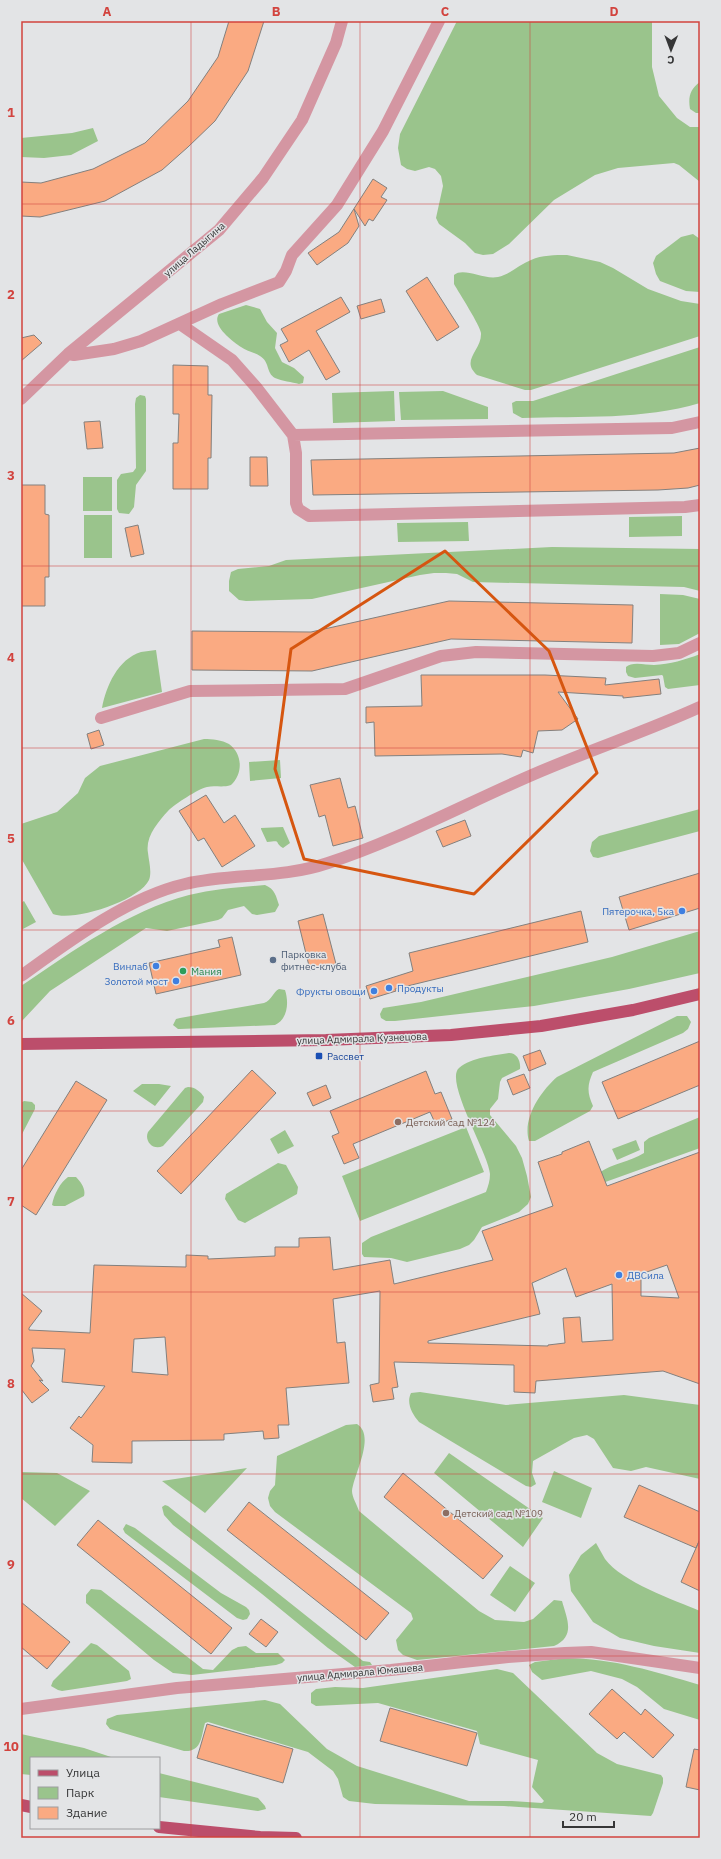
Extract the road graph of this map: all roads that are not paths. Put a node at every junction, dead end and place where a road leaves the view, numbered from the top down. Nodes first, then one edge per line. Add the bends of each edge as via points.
1 (342, 21) edge
2 (438, 21) edge
3 (180, 324) junction
4 (68, 354) junction
5 (21, 399) edge
6 (700, 422) edge
7 (293, 435) junction
8 (700, 505) edge
9 (700, 643) edge
10 (700, 707) edge
11 (101, 718) dead end
12 (21, 976) edge
13 (700, 994) edge
14 (21, 1044) edge
15 (700, 1668) edge
16 (21, 1709) edge
17 (160, 1827) edge
18 (296, 1838) edge

1 - 4 street, улица Ладыгина via 334,49 302,120 263,178 219,230
2 - 3 street via 383,131 337,205 292,255 279,282
3 - 4 street via 128,345
3 - 7 street via 232,360
4 - 5 street, улица Ладыгина
6 - 7 street via 672,428
7 - 8 street via 296,453 296,503 298,509 309,516
9 - 11 street via 679,653 653,656 476,652 441,656 345,689 190,691
10 - 12 street via 534,774 375,845 328,863 297,872 208,880 162,891 110,917
13 - 14 main road, улица Адмирала Кузнецова via 633,1010 541,1026 451,1035 326,1040
15 - 16 street, улица Адмирала Юмашева via 591,1652 565,1653 177,1688
17 - 18 main road

